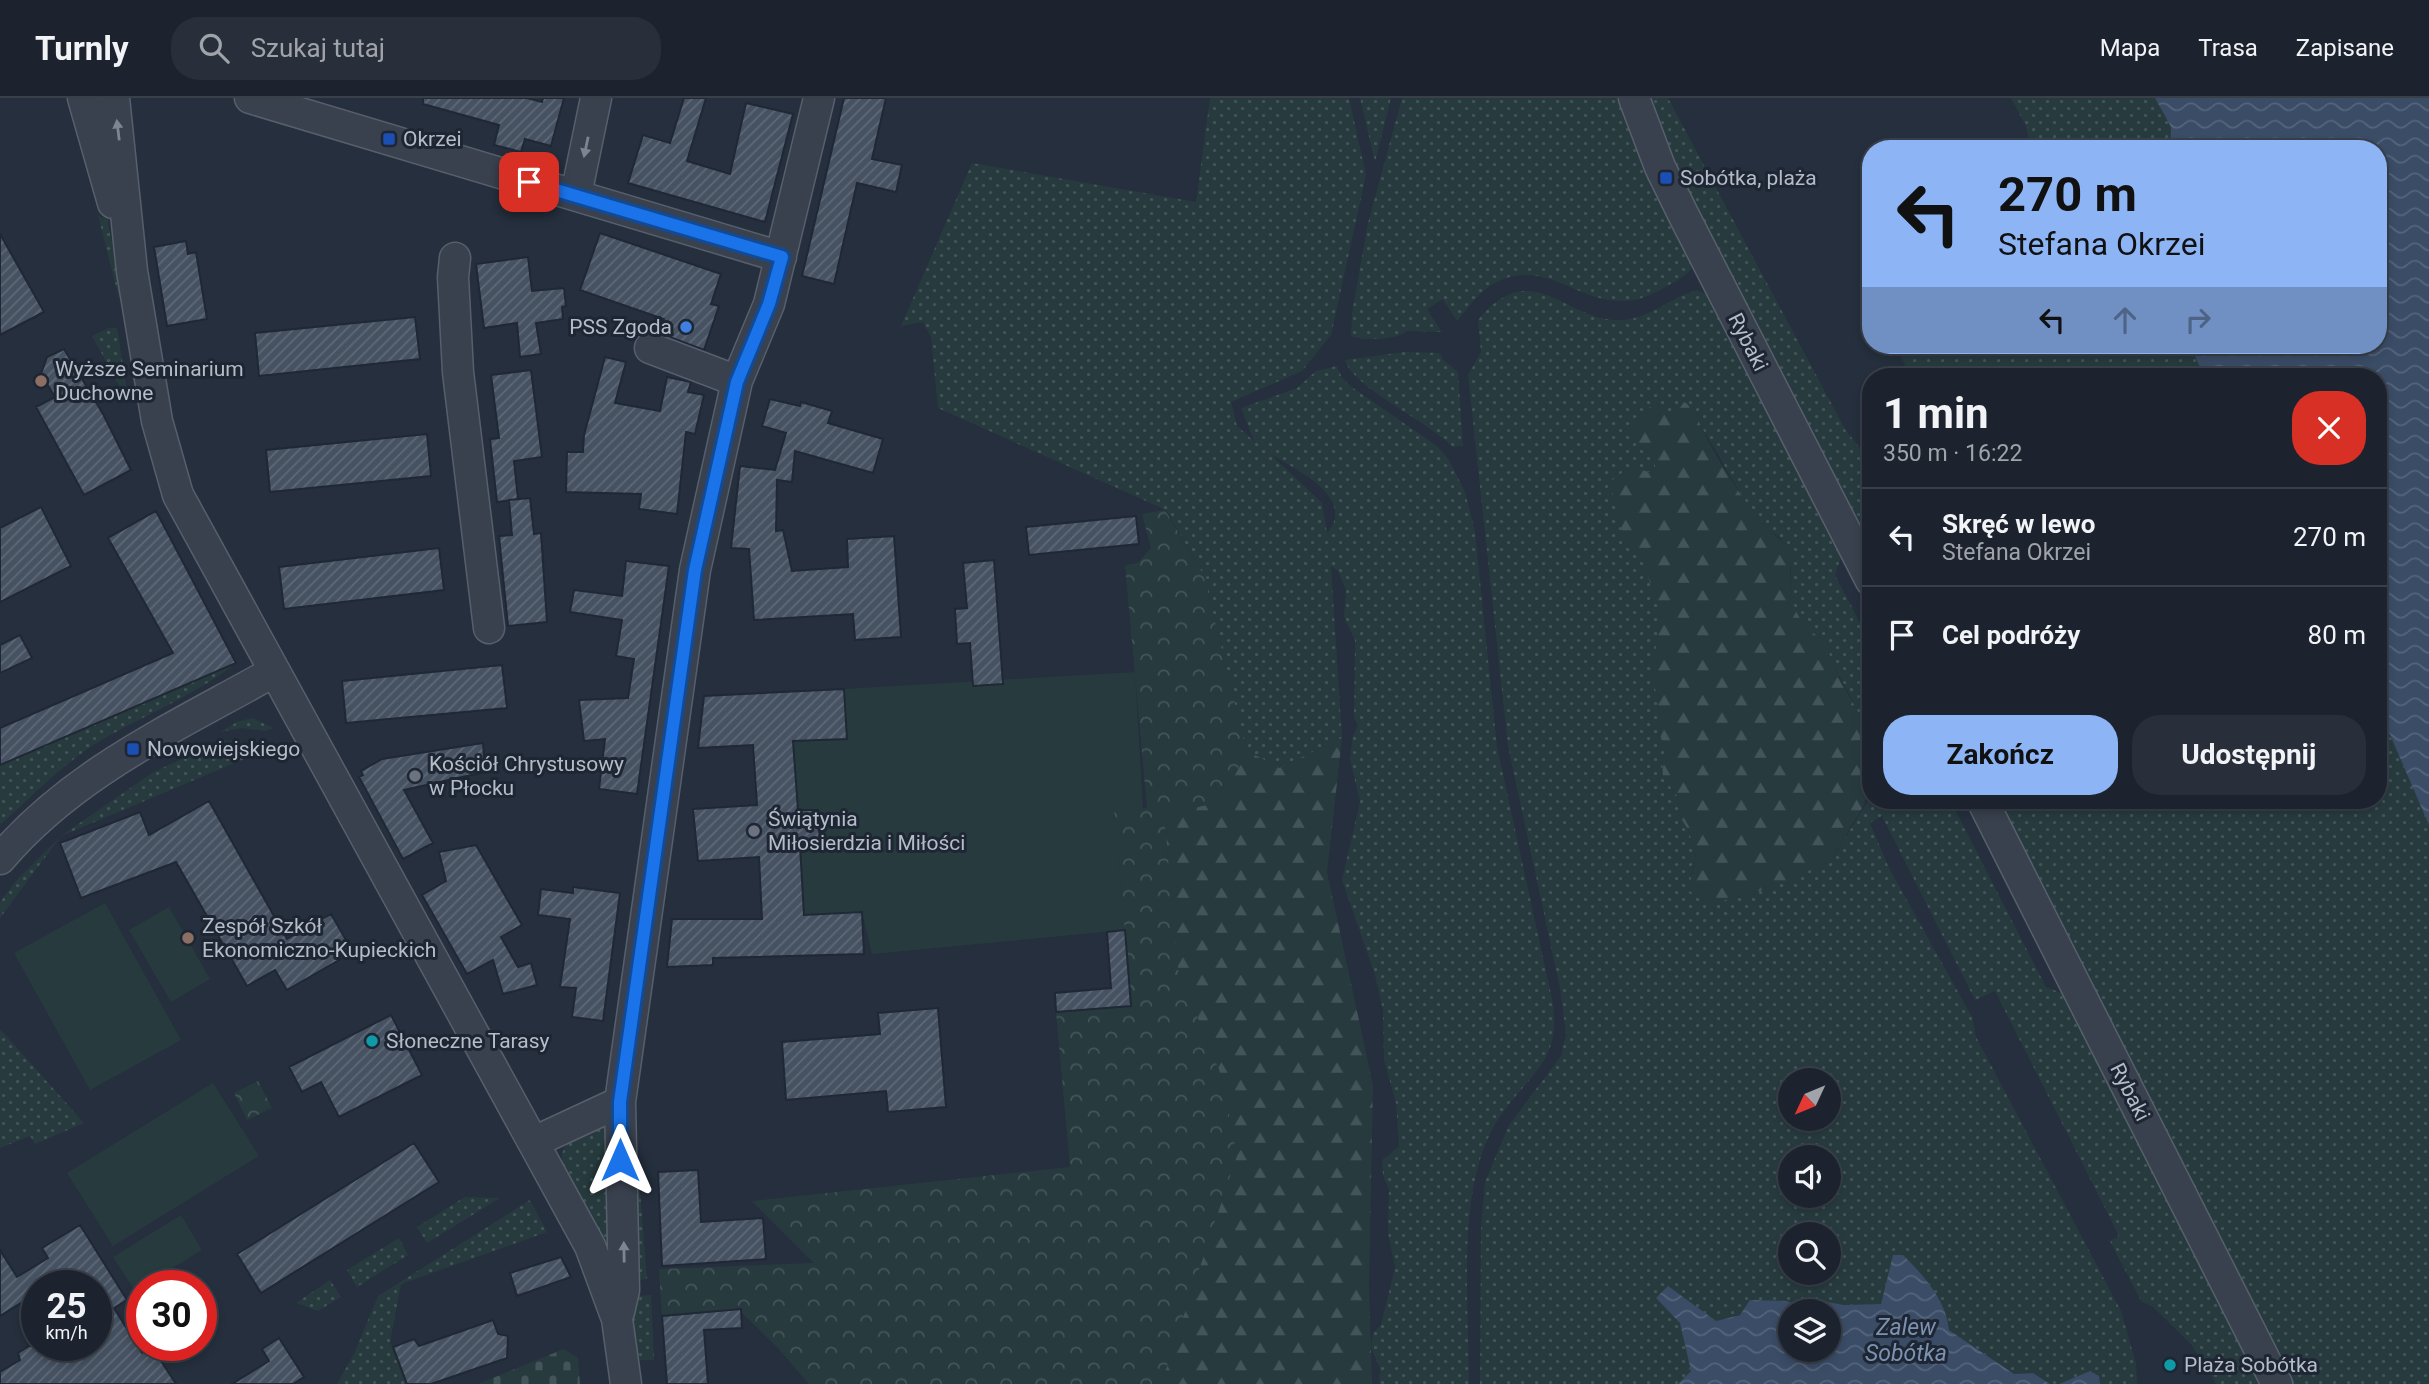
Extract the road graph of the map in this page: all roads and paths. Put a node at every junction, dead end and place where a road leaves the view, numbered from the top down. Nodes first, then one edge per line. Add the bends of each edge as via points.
1 (114, 98) edge
2 (250, 98) edge
3 (596, 98) edge
4 (819, 98) edge
5 (1634, 98) edge
6 (86, 101) edge
7 (576, 195) junction
8 (782, 257) junction
9 (455, 258) dead end
10 (132, 271) junction
11 (650, 348) dead end
12 (737, 382) junction
13 (1862, 563) edge
14 (489, 628) dead end
15 (273, 672) junction
16 (1987, 809) edge
17 (0, 859) edge
18 (620, 1102) junction
19 (534, 1142) junction
20 (617, 1319) junction
21 (626, 1384) edge
22 (2277, 1384) edge

10 -> 1 street
2 - 7 street
3 -> 7 street
4 - 8 street
5 - 13 street, Rybaki via 1677,202
6 - 10 street
7 - 8 street
8 - 12 street via 769,304
9 - 14 street via 458,372
10 - 15 street via 167,463 178,495
11 - 12 street
12 - 18 street via 695,570
15 - 17 street via 83,781
15 - 19 street
16 - 22 street, Rybaki
18 - 19 street
20 -> 18 street via 624,1290
19 - 20 street via 590,1246
20 - 21 street

